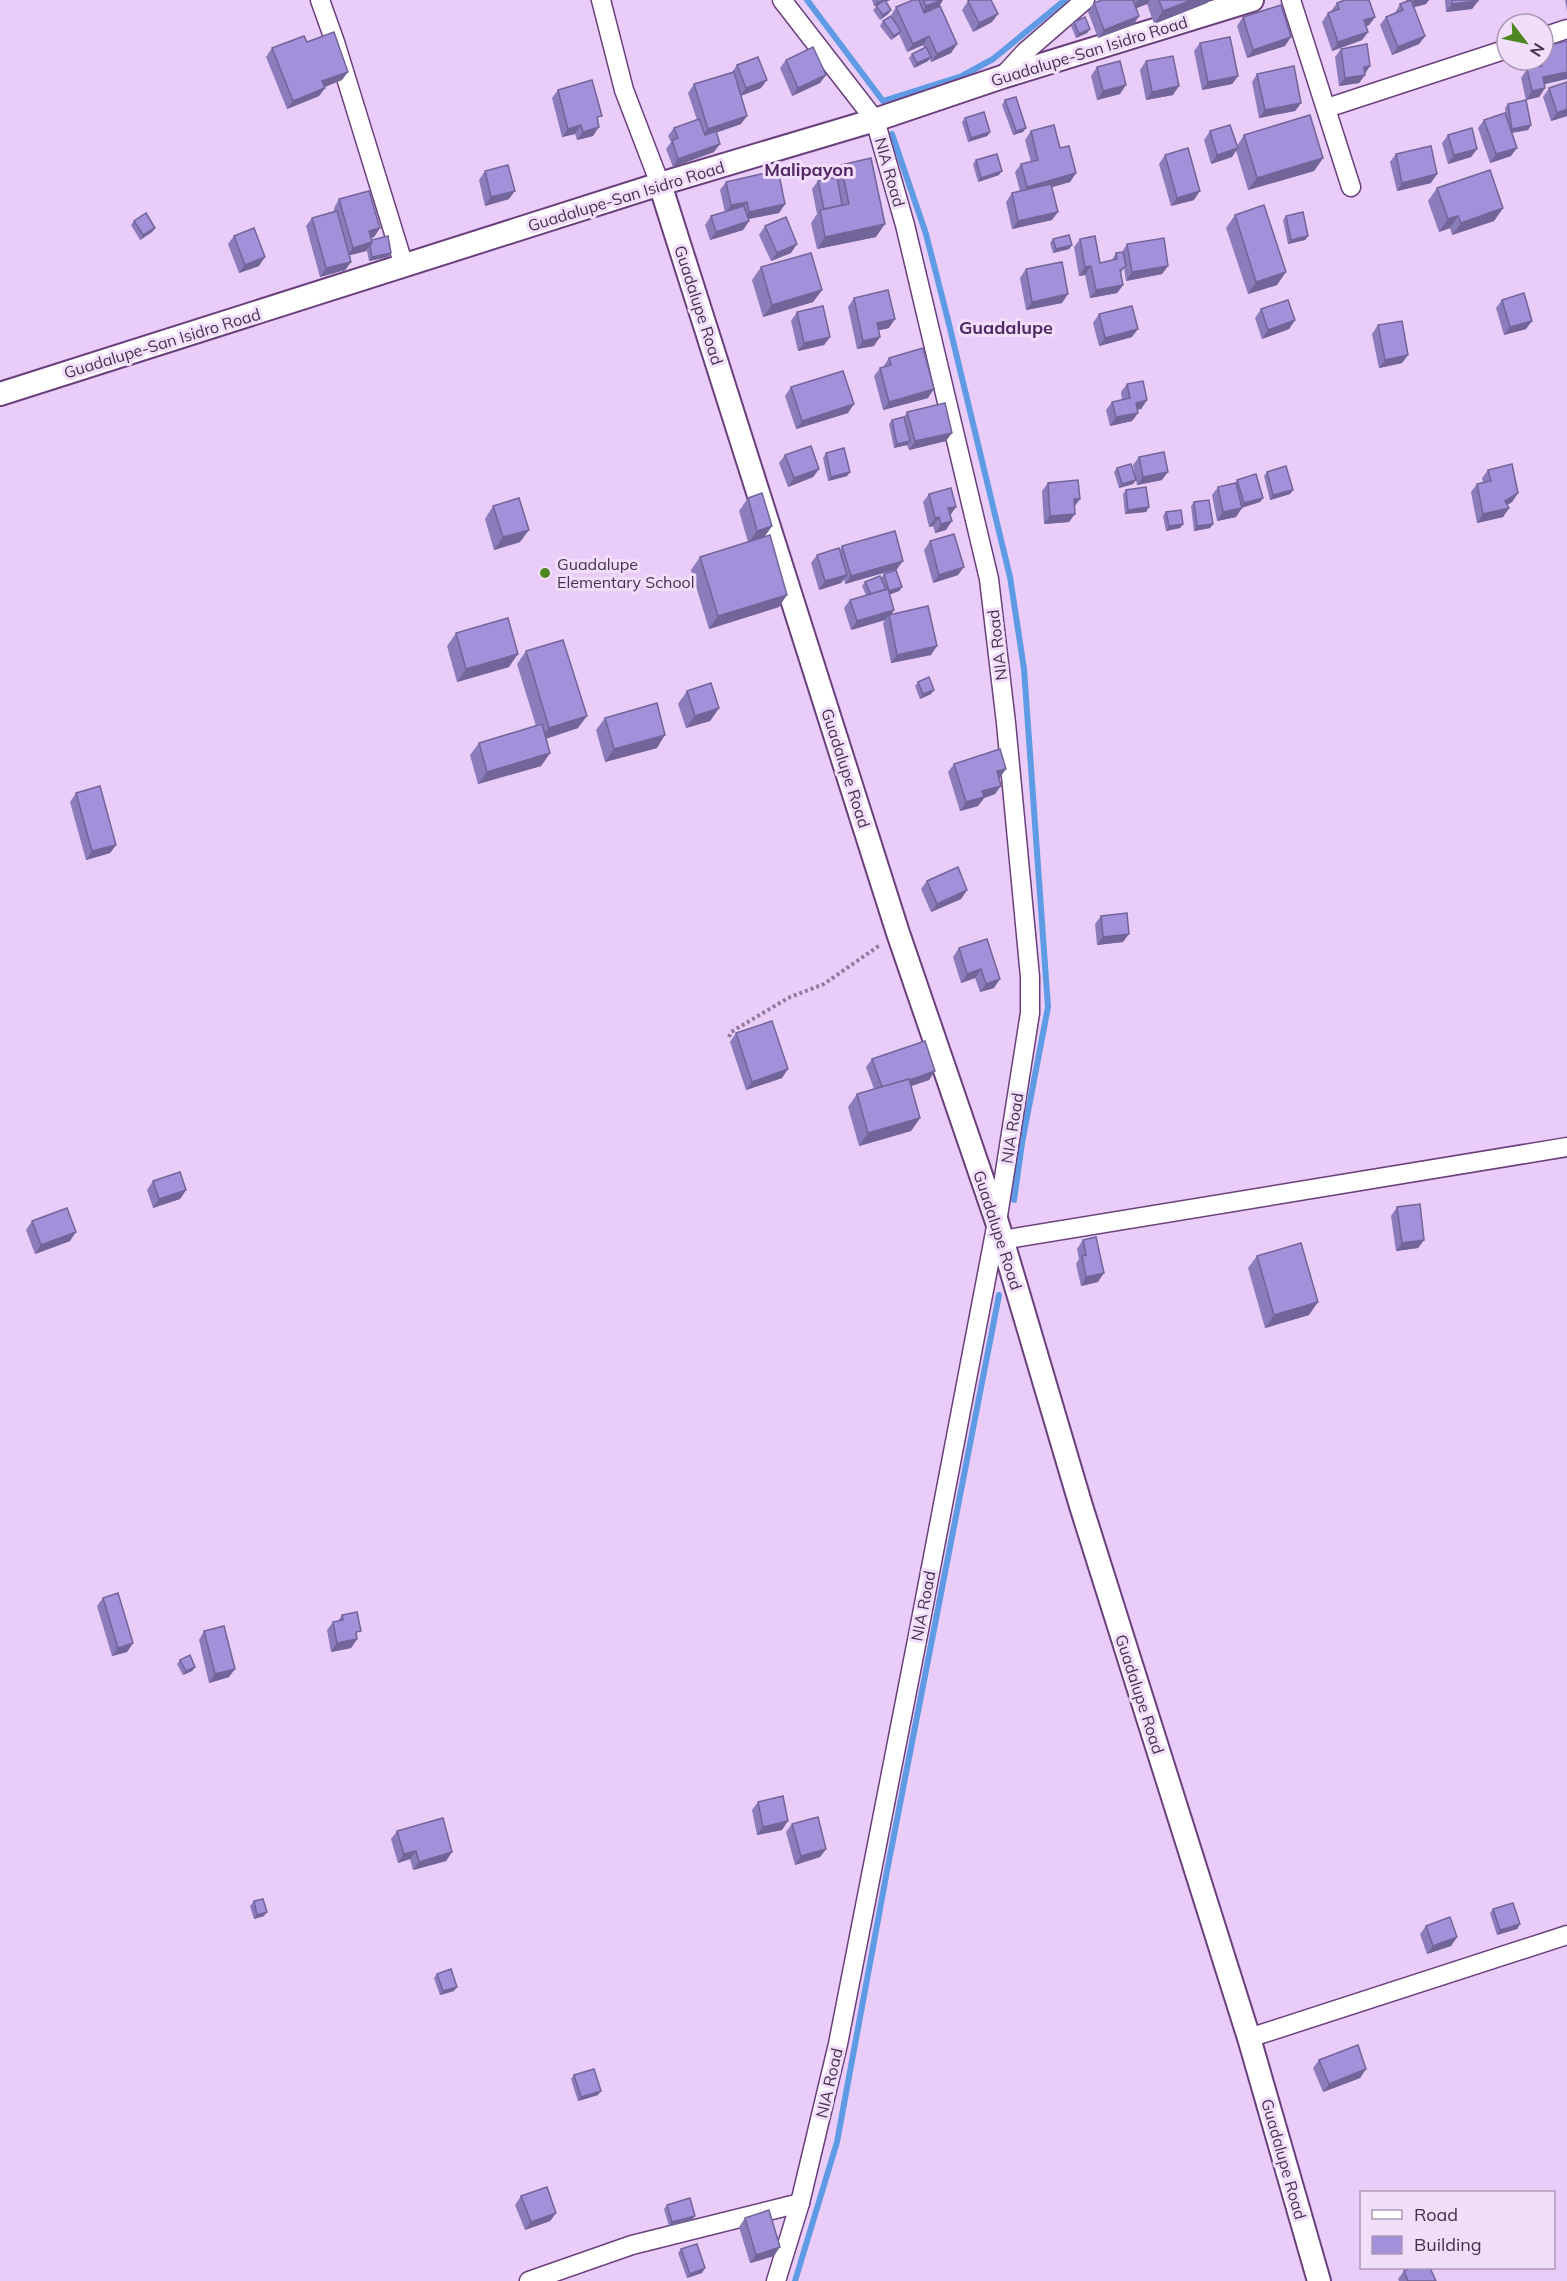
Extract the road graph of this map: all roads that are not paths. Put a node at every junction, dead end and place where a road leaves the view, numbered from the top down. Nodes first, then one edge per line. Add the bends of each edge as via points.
1 (320, 0) edge
2 (601, 0) edge
3 (782, 0) edge
4 (1085, 0) edge
5 (1252, 0) edge
6 (1291, 0) edge
7 (1495, 53) edge
8 (1002, 77) junction
9 (1327, 108) junction
10 (875, 120) junction
11 (660, 184) junction
12 (1351, 188) dead end
13 (404, 266) junction
14 (0, 394) edge
15 (1567, 1147) edge
16 (1000, 1231) junction
17 (1567, 1935) edge
18 (1249, 2038) junction
19 (800, 2204) junction
20 (529, 2281) edge
21 (776, 2281) edge
22 (1319, 2281) edge

1 - 13 street
2 - 11 street via 624,90
3 - 10 street, NIA Road
4 - 8 street
5 - 8 street, Guadalupe-San Isidro Road
6 - 9 street
7 - 9 street
8 - 10 street, Guadalupe-San Isidro Road
9 - 12 street
10 - 11 street, Guadalupe-San Isidro Road
10 - 16 street, NIA Road via 905,225 989,579 1006,723 1030,1013
11 - 13 street, Guadalupe-San Isidro Road
11 - 16 street, Guadalupe Road via 898,933
13 - 14 street, Guadalupe-San Isidro Road
15 - 16 street
16 - 18 street, Guadalupe Road via 1081,1506
16 - 19 street, NIA Road via 838,2044
17 - 18 street
18 - 22 street, Guadalupe Road
19 - 20 street via 632,2245
19 - 21 street, NIA Road

